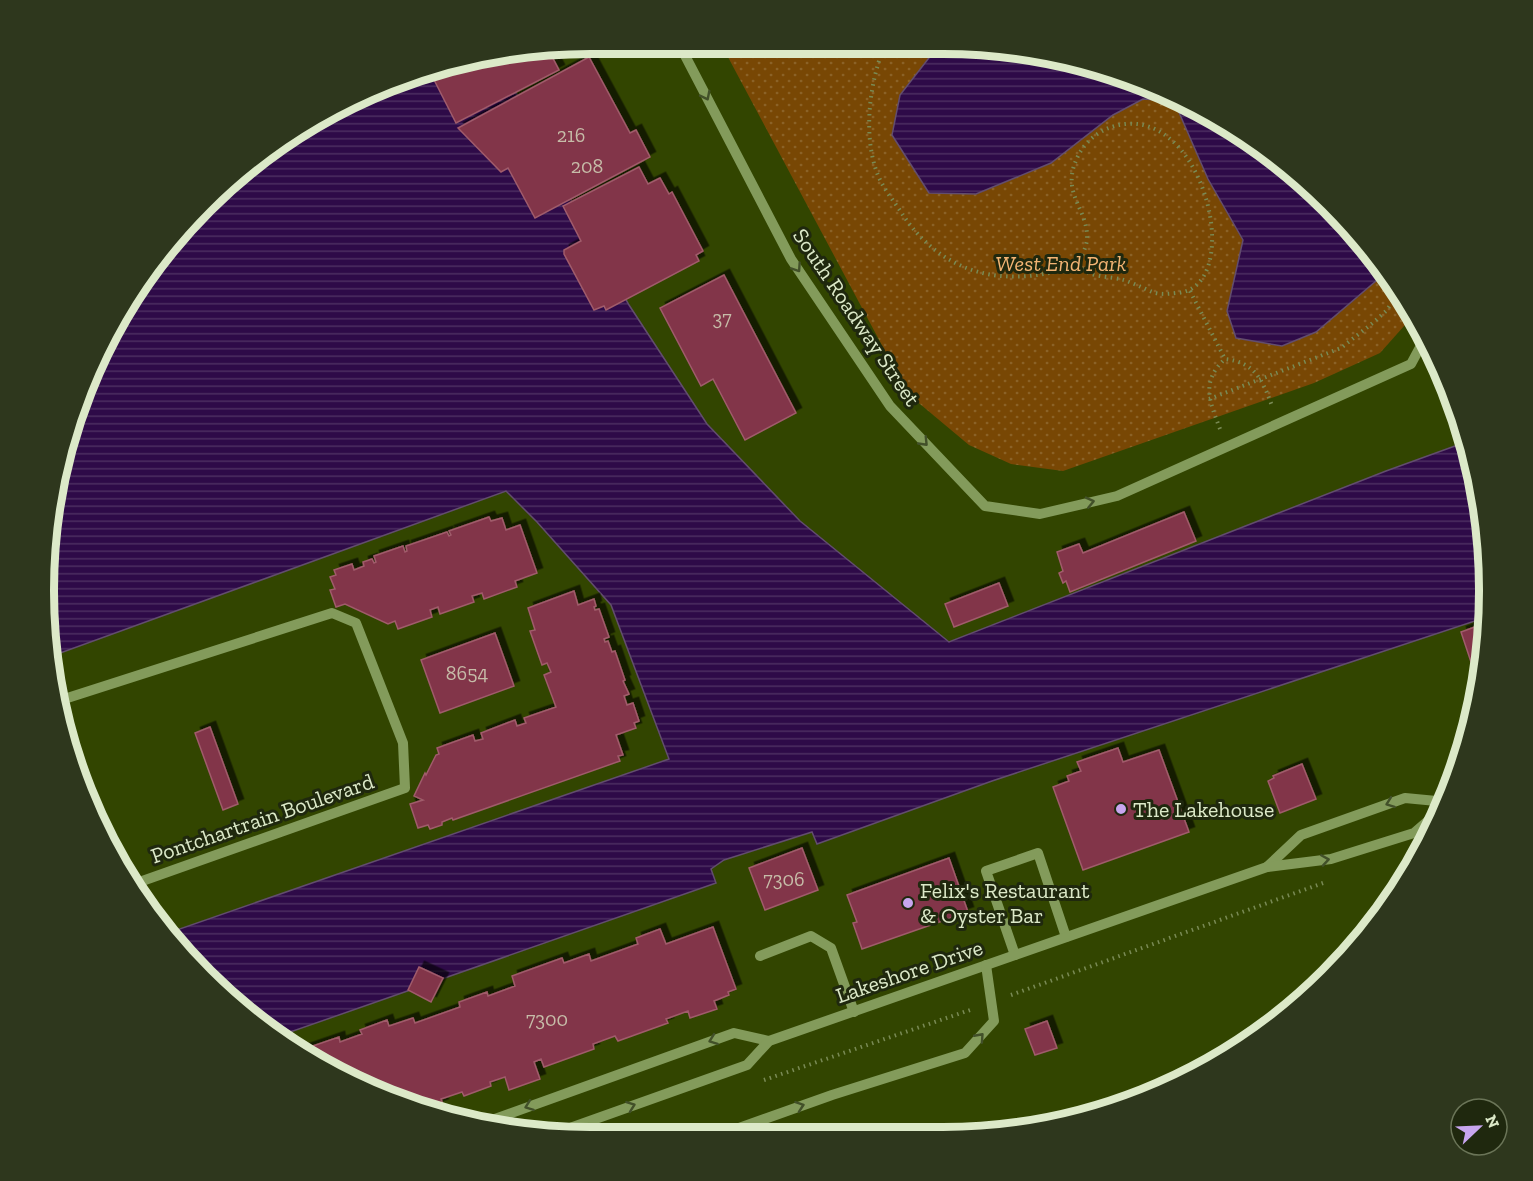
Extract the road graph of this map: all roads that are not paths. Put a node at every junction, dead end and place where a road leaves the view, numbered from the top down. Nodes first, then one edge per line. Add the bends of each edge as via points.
1 (684, 54) edge
2 (1420, 346) edge
3 (65, 699) edge
4 (1436, 801) edge
5 (1427, 822) edge
6 (1267, 867) junction
7 (140, 882) edge
8 (1066, 938) junction
9 (760, 956) dead end
10 (1015, 956) junction
11 (986, 965) junction
12 (854, 1012) junction
13 (769, 1041) junction
14 (506, 1120) edge
15 (574, 1127) edge
16 (742, 1127) edge

1 -> 2 street, South Roadway Street via 790,259 890,406 985,506 1040,514 1117,496 1411,364
3 - 7 street, Pontchartrain Boulevard via 332,613 356,623 404,743 405,788
4 -> 6 street, Lakeshore Drive via 1405,798 1301,835
6 -> 5 street, Lakeshore Drive via 1331,860 1414,833
6 - 8 street, Lakeshore Drive
8 - 10 street, Lakeshore Drive
8 - 10 street via 1038,853 986,871
9 - 12 street via 811,936 831,948
10 - 11 street, Lakeshore Drive
11 - 12 street, Lakeshore Drive
16 -> 11 street via 965,1053 993,1021
12 - 13 street, Lakeshore Drive
13 -> 14 street via 734,1033
15 -> 13 street, Lakeshore Drive via 747,1065

